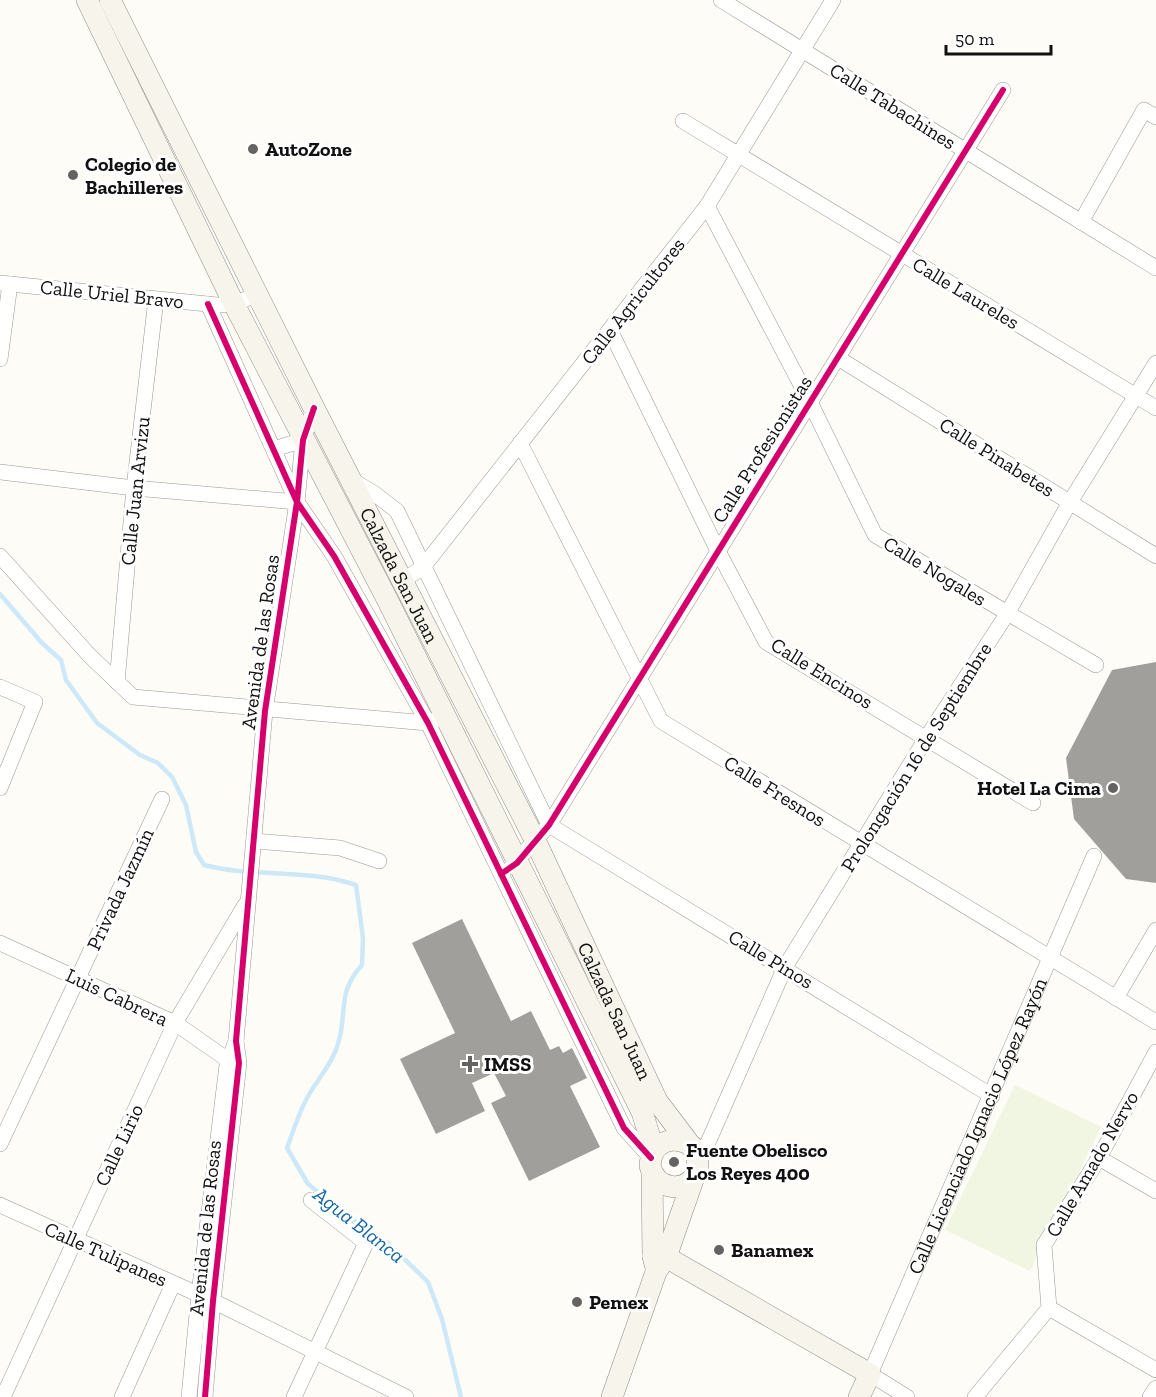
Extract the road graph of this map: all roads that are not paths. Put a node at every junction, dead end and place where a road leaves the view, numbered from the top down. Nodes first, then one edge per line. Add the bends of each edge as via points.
1 (87, 0) edge
2 (110, 0) edge
3 (721, 0) edge
4 (833, 0) edge
5 (802, 50) junction
6 (1004, 90) dead end
7 (1150, 114) edge
8 (683, 121) dead end
9 (966, 151) junction
10 (739, 154) junction
11 (707, 206) junction
12 (1081, 222) junction
13 (902, 254) junction
14 (1156, 268) edge
15 (5, 284) edge
16 (258, 294) junction
17 (156, 299) junction
18 (208, 304) junction
19 (234, 304) junction
20 (610, 330) junction
21 (838, 358) junction
22 (0, 359) edge
23 (1156, 363) edge
24 (1137, 396) junction
25 (810, 402) junction
26 (314, 408) junction
27 (1156, 408) edge
28 (303, 440) junction
29 (520, 443) junction
30 (274, 449) junction
31 (0, 472) edge
32 (352, 480) junction
33 (134, 488) junction
34 (297, 502) junction
35 (1070, 502) junction
36 (718, 551) junction
37 (0, 556) edge
38 (1156, 556) edge
39 (423, 567) junction
40 (404, 580) junction
41 (1007, 614) junction
42 (1096, 665) dead end
43 (639, 679) junction
44 (117, 682) junction
45 (0, 687) edge
46 (266, 711) junction
47 (436, 720) junction
48 (927, 737) junction
49 (0, 788) edge
50 (162, 799) dead end
51 (1033, 803) dead end
52 (542, 832) junction
53 (861, 844) junction
54 (254, 846) junction
55 (1094, 856) dead end
56 (379, 861) dead end
57 (509, 868) junction
58 (249, 900) junction
59 (1156, 930) edge
60 (0, 943) edge
61 (1050, 957) junction
62 (785, 967) junction
63 (79, 979) junction
64 (1116, 998) junction
65 (1156, 1022) edge
66 (175, 1023) junction
67 (1156, 1052) edge
68 (234, 1061) junction
69 (992, 1096) junction
70 (650, 1106) junction
71 (0, 1144) edge
72 (1099, 1158) junction
73 (652, 1161) junction
74 (695, 1162) junction
75 (1156, 1191) edge
76 (311, 1200) dead end
77 (0, 1205) edge
78 (74, 1241) junction
79 (658, 1261) junction
80 (173, 1284) junction
81 (198, 1294) junction
82 (213, 1301) junction
83 (1049, 1308) junction
84 (316, 1351) junction
85 (1156, 1370) edge
86 (870, 1374) junction
87 (1156, 1388) edge
88 (3, 1397) edge
89 (122, 1397) edge
90 (189, 1397) edge
91 (206, 1397) edge
92 (294, 1397) edge
93 (406, 1397) edge
94 (612, 1397) edge
95 (859, 1397) edge
96 (907, 1397) edge
97 (975, 1397) edge
98 (1150, 1397) edge

1 - 19 main road, Calzada San Juan
2 - 16 main road, Calzada San Juan
3 - 5 street, Calle Tabachines
4 - 5 street, Calle Agricultores
5 - 9 street, Calle Tabachines
5 - 10 street, Calle Agricultores
6 - 9 street, Calle Profesionistas
7 - 12 street
8 - 10 street, Calle Laureles
9 - 12 street, Calle Tabachines
9 - 13 street, Calle Profesionistas
10 - 11 street, Calle Agricultores
10 - 13 street, Calle Laureles
11 - 20 street, Calle Agricultores
11 - 25 street, Calle Nogales
12 - 14 street, Calle Tabachines
13 - 21 street, Calle Profesionistas
13 - 24 street, Calle Laureles
15 - 17 street, Calle Uriel Bravo
15 - 22 street
16 - 19 street, Calle Uriel Bravo
16 - 26 main road, Calzada San Juan
17 - 18 street, Calle Uriel Bravo
17 - 33 street, Calle Juan Arvizu
18 - 19 street, Calle Uriel Bravo
18 - 30 street
19 - 28 main road, Calzada San Juan
20 - 29 street, Calle Agricultores
20 - 36 street, Calle Encinos
21 - 25 street, Calle Profesionistas
21 - 35 street, Calle Pinabetes
23 - 24 street, Prolongación 16 de Septiembre
24 - 27 street, Calle Laureles
24 - 35 street, Prolongación 16 de Septiembre
25 - 36 street, Calle Profesionistas
25 - 41 street, Calle Nogales via 875,535
26 - 28 street, Avenida de las Rosas
26 - 32 main road, Calzada San Juan
28 - 30 street
28 - 34 street, Avenida de las Rosas
28 - 47 main road, Calzada San Juan via 387,601
29 - 39 street, Calle Agricultores
29 - 43 street, Calle Fresnos
30 - 34 street
31 - 33 street
32 - 39 street via 397,512
32 - 40 main road, Calzada San Juan
33 - 34 street
33 - 44 street, Calle Juan Arvizu
34 - 46 street, Avenida de las Rosas
34 - 47 street
35 - 38 street, Calle Pinabetes
35 - 41 street, Prolongación 16 de Septiembre
36 - 43 street, Calle Profesionistas
36 - 48 street, Calle Encinos via 766,642
37 - 44 street
39 - 40 street, Calle Agricultores
39 - 52 street
40 - 52 main road, Calzada San Juan
41 - 42 street, Calle Nogales
41 - 48 street, Prolongación 16 de Septiembre
43 - 52 street, Calle Profesionistas
43 - 53 street, Calle Fresnos via 661,721
44 - 46 street via 133,697
45 - 49 street via 36,702
46 - 47 street
46 - 54 street, Avenida de las Rosas
47 - 57 main road, Calzada San Juan
48 - 51 street, Calle Encinos
48 - 53 street, Prolongación 16 de Septiembre
50 - 63 street, Privada Jazmín
52 - 57 street, Calle Profesionistas
52 - 62 street, Calle Pinos
52 - 70 main road, Calzada San Juan
53 - 61 street, Calle Fresnos
53 - 62 street, Prolongación 16 de Septiembre
54 - 56 street via 340,848
54 - 58 street, Avenida de las Rosas
55 - 61 street, Calle Licenciado Ignacio López Rayón
57 - 70 main road, Calzada San Juan
57 - 73 street via 624,1128
58 - 66 street, Calle Lirio
58 - 68 street
59 - 64 street
60 - 63 street, Luis Cabrera
61 - 64 street, Calle Fresnos
61 - 69 street, Calle Licenciado Ignacio López Rayón
62 - 69 street, Calle Pinos
62 - 74 street, Prolongación 16 de Septiembre
63 - 66 street, Luis Cabrera
63 - 71 street, Privada Jazmín
64 - 65 street, Calle Fresnos
66 - 68 street, Luis Cabrera
66 - 78 street, Calle Lirio
67 - 72 street, Calle Amado Nervo
68 - 81 street, Avenida de las Rosas
68 - 82 street, Avenida de las Rosas
69 - 86 street, Calle Licenciado Ignacio López Rayón
70 - 73 main road, Calzada San Juan
70 - 74 main road, Calzada San Juan
72 - 75 street
72 - 83 street, Calle Amado Nervo via 1044,1245
73 - 74 main road via 662,1143 672,1139 682,1140
73 - 74 main road via 660,1184 672,1188 685,1186
73 - 79 main road, Calzada San Juan
74 - 79 main road
76 - 84 street via 366,1243
77 - 78 street, Calle Tulipanes
78 - 80 street, Calle Tulipanes
78 - 88 street, Calle Lirio
79 - 86 main road
79 - 94 main road
80 - 81 street, Calle Tulipanes
80 - 89 street
81 - 82 street, Calle Tulipanes
81 - 90 street, Avenida de las Rosas
82 - 84 street, Calle Tulipanes
82 - 91 street, Avenida de las Rosas
83 - 85 street
83 - 97 street
84 - 92 street
84 - 93 street, Calle Tulipanes
86 - 95 main road, Calle Licenciado Ignacio López Rayón
86 - 96 street
87 - 98 street

